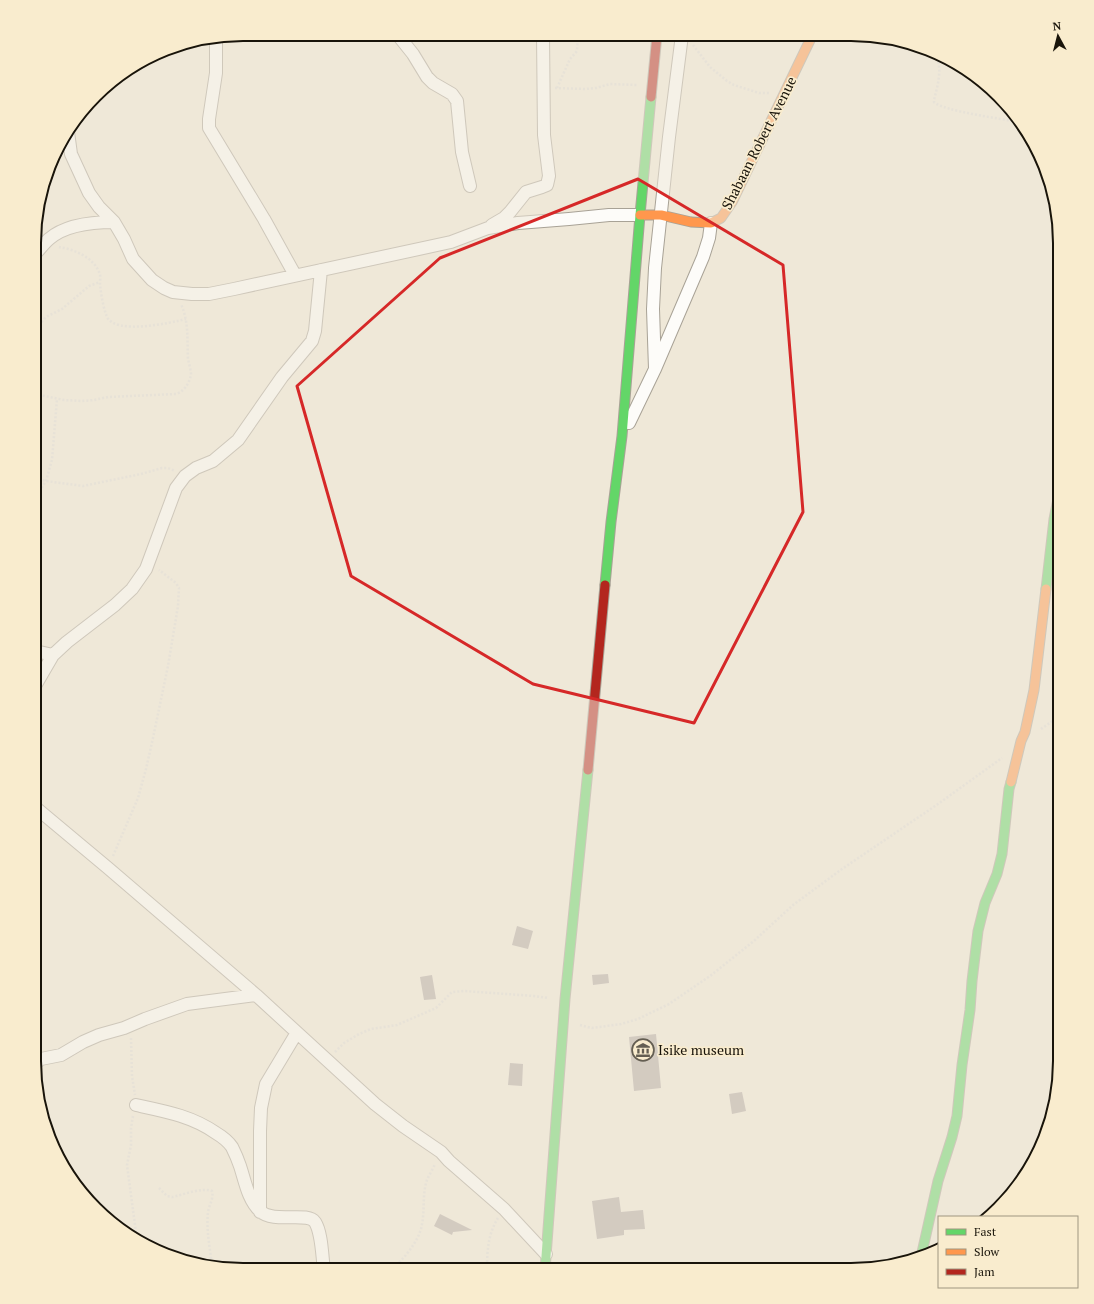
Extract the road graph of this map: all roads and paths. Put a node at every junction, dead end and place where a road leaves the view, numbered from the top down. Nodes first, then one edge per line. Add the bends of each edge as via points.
1 (402, 41) edge
2 (543, 41) edge
3 (578, 41) edge
4 (656, 41) edge
5 (685, 41) edge
6 (688, 41) edge
7 (810, 41) edge
8 (216, 43) edge
9 (937, 61) edge
10 (653, 81) junction
11 (557, 88) junction
12 (544, 90) junction
13 (784, 93) junction
14 (1011, 121) edge
15 (69, 140) edge
16 (470, 186) dead end
17 (640, 215) junction
18 (661, 215) junction
19 (114, 222) junction
20 (711, 223) junction
21 (488, 228) junction
22 (52, 246) dead end
23 (41, 248) edge
24 (321, 270) junction
25 (295, 275) junction
26 (100, 282) junction
27 (173, 292) junction
28 (186, 319) junction
29 (41, 322) edge
30 (655, 369) junction
31 (41, 395) edge
32 (56, 398) junction
33 (622, 436) junction
34 (185, 476) junction
35 (41, 480) edge
36 (46, 481) junction
37 (41, 489) edge
38 (1053, 528) edge
39 (149, 563) junction
40 (41, 652) edge
41 (53, 655) junction
42 (41, 676) edge
43 (1053, 721) edge
44 (1025, 732) junction
45 (1006, 755) dead end
46 (41, 812) edge
47 (108, 868) junction
48 (256, 995) junction
49 (565, 999) junction
50 (579, 1024) dead end
51 (130, 1025) junction
52 (296, 1034) junction
53 (41, 1059) edge
54 (327, 1060) junction
55 (136, 1105) junction
56 (441, 1152) junction
57 (159, 1188) dead end
58 (504, 1209) junction
59 (260, 1212) junction
60 (136, 1232) edge
61 (923, 1250) edge
62 (546, 1254) junction
63 (211, 1260) edge
64 (323, 1263) edge
65 (398, 1263) edge
66 (487, 1263) edge
67 (545, 1263) edge

1 - 16 street via 427,77 452,94 457,101 462,152
2 - 12 street
3 - 11 path via 577,51 570,59
4 - 10 main road
5 - 18 street via 669,137
6 - 13 path via 710,67 734,85 759,93
7 - 13 main road, Shabaan Robert Avenue
8 - 25 street via 216,73 209,128
9 - 14 path via 939,81 934,100 936,104 944,108
10 - 11 path via 633,86 610,84 585,89
10 - 17 main road
11 - 12 path
12 - 21 street via 544,135 549,176 547,185 526,192 504,218
13 - 20 main road, Shabaan Robert Avenue via 732,202 720,218
15 - 19 street via 71,154 89,194
17 - 18 main road, Shabaan Robert Avenue
17 - 21 street via 609,215
17 - 33 main road
18 - 20 main road, Shabaan Robert Avenue via 691,222
18 - 30 street via 654,268
19 - 23 street via 64,230
19 - 27 street via 133,259 157,284
20 - 30 street via 703,257
21 - 24 street via 451,242
22 - 26 path via 76,251 87,258 100,273
24 - 25 street
24 - 34 street via 312,341 238,440 213,461
25 - 27 street via 209,294
26 - 28 path via 108,318 113,323 130,327
26 - 29 path via 89,286
27 - 28 path via 181,304
28 - 32 path via 190,375 182,391 176,394 108,397 82,402
30 - 33 street
31 - 32 path
32 - 36 path via 53,451
33 - 49 main road via 611,522
34 - 36 path via 162,468 83,486
34 - 39 street via 176,488
35 - 36 path
36 - 37 path
38 - 44 main road via 1034,690
39 - 41 street via 132,589
39 - 47 path via 176,582 179,588 178,606 146,769 138,798
40 - 41 street
41 - 42 street
43 - 44 path via 1035,731
44 - 61 main road via 1009,789 998,874 985,903 978,931 957,1116 938,1181
45 - 50 path via 793,905 710,976 669,1004 621,1024 592,1028
46 - 47 street
47 - 48 street
48 - 51 street via 187,1004
48 - 52 street
49 - 54 path via 452,992 436,1008 397,1025 371,1029 359,1034 344,1043
49 - 62 main road
51 - 53 street via 89,1040 56,1057
51 - 55 path
52 - 54 street
52 - 59 street via 266,1084 261,1108
54 - 56 street via 375,1104
55 - 59 street via 193,1119 222,1137 231,1146 248,1191
55 - 60 path via 130,1128 131,1145 127,1165
56 - 58 street
56 - 65 path via 427,1180 422,1226 412,1247
57 - 63 path via 167,1196 172,1197 200,1190 212,1191 208,1211
58 - 62 street
58 - 66 path via 493,1225
59 - 64 street via 273,1217 306,1217 314,1220 319,1234
62 - 67 main road

